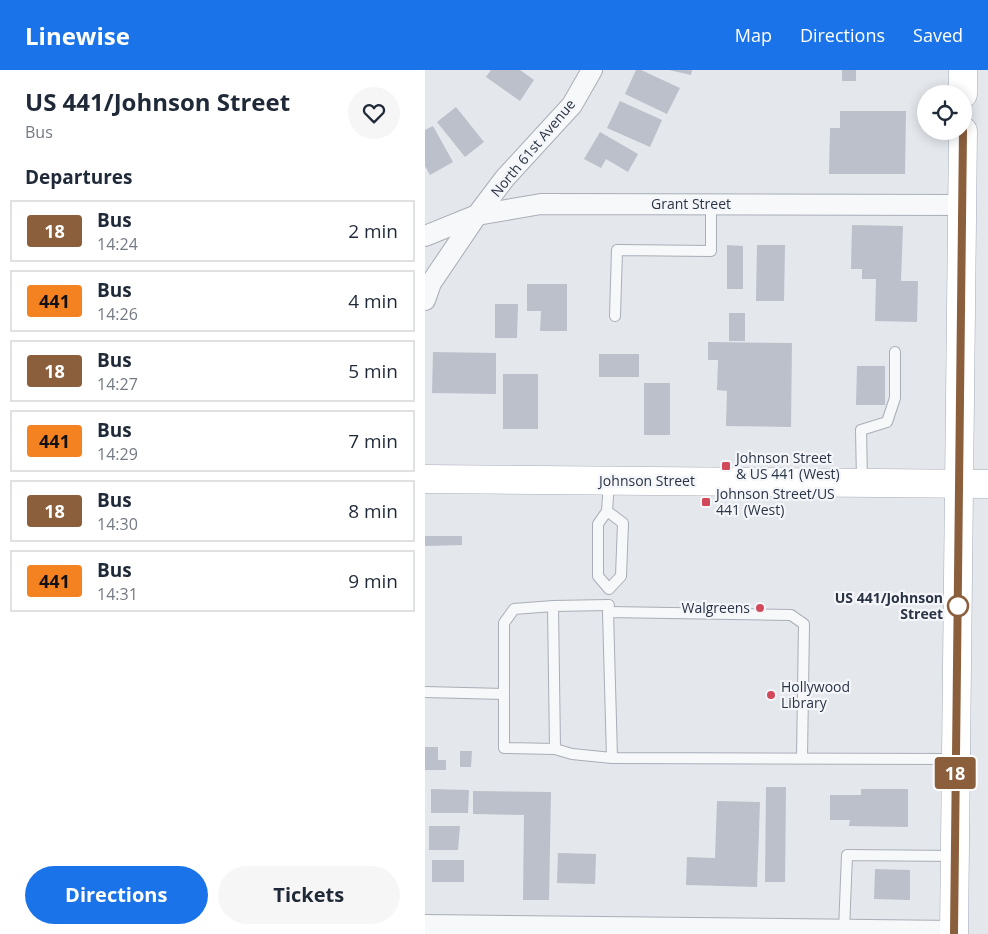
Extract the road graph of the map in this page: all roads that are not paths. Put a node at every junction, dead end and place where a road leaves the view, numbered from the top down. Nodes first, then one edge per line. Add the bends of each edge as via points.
1 (592, 70) edge
2 (963, 70) edge
3 (963, 85) edge
4 (963, 140) edge
5 (711, 204) junction
6 (962, 205) junction
7 (477, 215) junction
8 (425, 236) edge
9 (425, 300) edge
10 (615, 316) dead end
11 (895, 352) dead end
12 (425, 479) edge
13 (609, 481) junction
14 (862, 482) junction
15 (959, 483) junction
16 (988, 484) edge
17 (607, 511) junction
18 (609, 589) junction
19 (553, 606) junction
20 (608, 609) junction
21 (425, 692) edge
22 (504, 694) junction
23 (555, 748) junction
24 (612, 758) junction
25 (803, 758) junction
26 (956, 759) junction
27 (954, 856) junction
28 (425, 925) edge
29 (844, 930) junction
30 (783, 932) edge
31 (954, 933) edge

1 - 7 street, North 61st Avenue via 572,105 505,178
2 - 3 main road
4 - 6 main road
5 - 6 street, Grant Street
5 - 7 street, Grant Street via 541,204
5 - 10 lane via 711,251 617,250
6 - 15 main road
7 - 8 street, Grant Street
7 - 9 street, North 61st Avenue via 431,283
11 - 14 lane via 895,398 887,422 861,430
12 - 13 main road, Johnson Street
13 - 14 main road, Johnson Street
13 - 17 lane
14 - 15 main road, Johnson Street
15 - 16 main road, Johnson Street
15 - 26 main road
17 - 18 lane via 598,524 598,576
17 - 18 lane via 623,523 621,576
18 - 20 lane
19 - 20 lane
19 - 22 lane via 514,609 504,623
19 - 23 lane
20 - 24 lane
20 - 25 lane via 791,615 804,624
21 - 22 lane
22 - 23 lane via 503,748
23 - 24 lane via 572,754
24 - 25 lane
25 - 26 lane
26 - 27 main road
27 - 29 lane via 847,855
27 - 31 main road
28 - 30 street
29 - 30 street
29 - 31 street

